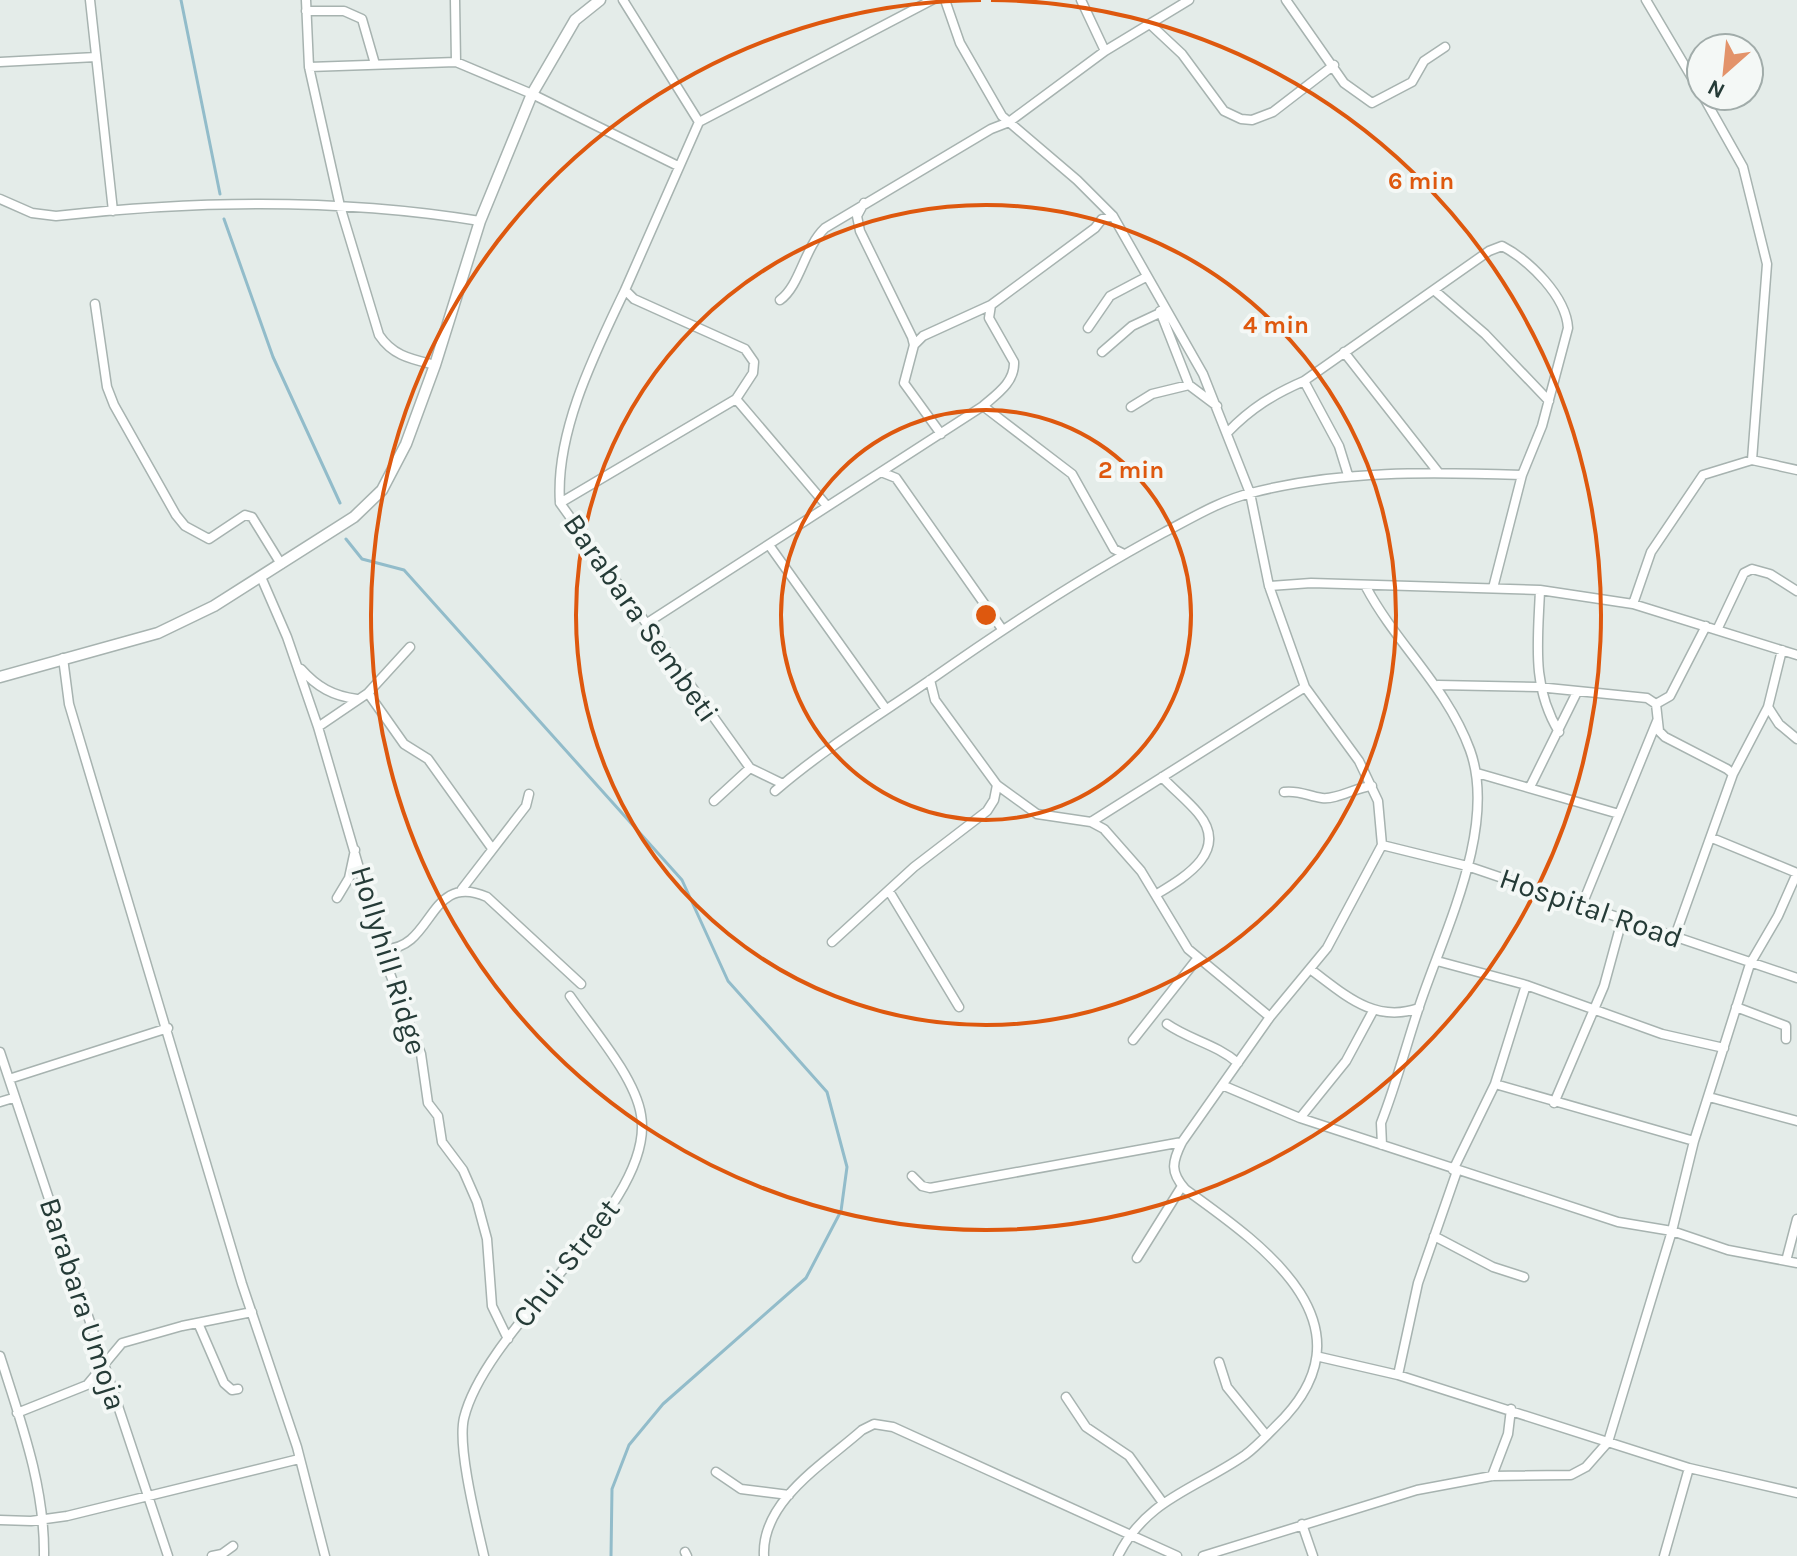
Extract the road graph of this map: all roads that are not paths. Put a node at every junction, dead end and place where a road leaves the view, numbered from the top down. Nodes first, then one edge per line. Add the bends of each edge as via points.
1 (90, 0) edge
2 (306, 0) edge
3 (455, 0) edge
4 (600, 0) edge
5 (623, 0) edge
6 (932, 0) edge
7 (945, 0) edge
8 (1081, 0) edge
9 (1189, 0) edge
10 (1286, 0) edge
11 (1646, 0) edge
12 (306, 11) junction
13 (1151, 25) junction
14 (1445, 47) dead end
15 (1105, 51) junction
16 (96, 57) junction
17 (0, 62) edge
18 (456, 62) junction
19 (375, 64) junction
20 (1334, 65) junction
21 (1685, 66) edge
22 (309, 67) junction
23 (532, 94) junction
24 (1712, 112) edge
25 (699, 122) junction
26 (1009, 122) junction
27 (678, 166) junction
28 (0, 199) edge
29 (864, 203) junction
30 (340, 206) junction
31 (113, 211) junction
32 (1113, 216) junction
33 (480, 221) junction
34 (1146, 277) junction
35 (625, 290) junction
36 (1435, 291) junction
37 (780, 300) dead end
38 (95, 304) dead end
39 (991, 305) junction
40 (1163, 312) junction
41 (1088, 328) dead end
42 (914, 345) junction
43 (1102, 352) dead end
44 (1344, 352) junction
45 (435, 365) junction
46 (1304, 381) junction
47 (1189, 385) junction
48 (736, 399) junction
49 (1549, 401) junction
50 (983, 406) junction
51 (1217, 406) junction
52 (1131, 407) dead end
53 (1228, 432) junction
54 (941, 434) junction
55 (1752, 460) junction
56 (1797, 470) edge
57 (881, 472) junction
58 (1438, 472) junction
59 (1348, 475) junction
60 (1522, 475) junction
61 (1250, 493) junction
62 (560, 503) junction
63 (827, 506) junction
64 (769, 545) junction
65 (1124, 554) junction
66 (281, 564) junction
67 (261, 577) junction
68 (1269, 586) junction
69 (1366, 587) junction
70 (1493, 588) junction
71 (1540, 590) junction
72 (1797, 591) edge
73 (1633, 604) junction
74 (647, 623) junction
75 (1706, 626) junction
76 (1002, 629) junction
77 (1717, 630) junction
78 (410, 647) dead end
79 (1782, 650) junction
80 (1797, 655) edge
81 (63, 658) junction
82 (296, 663) junction
83 (0, 677) edge
84 (930, 680) junction
85 (1438, 685) junction
86 (1305, 687) junction
87 (1538, 687) junction
88 (1577, 692) junction
89 (368, 693) junction
90 (358, 699) junction
91 (1656, 704) junction
92 (1768, 707) junction
93 (886, 709) junction
94 (1658, 720) junction
95 (318, 727) junction
96 (1559, 732) junction
97 (1797, 739) edge
98 (750, 768) junction
99 (1477, 773) junction
100 (1733, 774) junction
101 (1162, 777) junction
102 (997, 785) junction
103 (1372, 786) junction
104 (1530, 787) junction
105 (1284, 792) dead end
106 (529, 794) dead end
107 (714, 801) dead end
108 (1619, 814) junction
109 (1091, 822) junction
110 (1712, 838) junction
111 (1382, 845) junction
112 (491, 847) junction
113 (355, 850) junction
114 (1467, 866) junction
115 (1797, 873) edge
116 (462, 889) junction
117 (889, 891) junction
118 (1157, 894) junction
119 (337, 898) dead end
120 (1582, 905) junction
121 (1622, 920) junction
122 (1675, 936) junction
123 (832, 942) dead end
124 (385, 949) junction
125 (1197, 959) junction
126 (1437, 961) junction
127 (1750, 964) junction
128 (1310, 969) junction
129 (1797, 978) edge
130 (581, 984) dead end
131 (1526, 985) junction
132 (570, 996) dead end
133 (959, 1007) dead end
134 (1593, 1007) junction
135 (1736, 1007) junction
136 (1419, 1008) junction
137 (1373, 1011) junction
138 (1270, 1017) junction
139 (1167, 1024) dead end
140 (168, 1028) junction
141 (1786, 1039) dead end
142 (1133, 1040) dead end
143 (1724, 1048) junction
144 (0, 1052) edge
145 (1238, 1063) junction
146 (9, 1079) junction
147 (1495, 1084) junction
148 (1222, 1085) junction
149 (1709, 1097) junction
150 (13, 1098) junction
151 (0, 1102) edge
152 (1554, 1103) junction
153 (1300, 1118) junction
154 (1797, 1121) edge
155 (1694, 1141) junction
156 (1182, 1142) junction
157 (1382, 1145) junction
158 (1455, 1170) junction
159 (912, 1176) dead end
160 (1182, 1186) junction
161 (1797, 1219) edge
162 (1672, 1231) junction
163 (1434, 1236) junction
164 (1137, 1258) dead end
165 (1786, 1261) junction
166 (1797, 1263) edge
167 (1524, 1277) dead end
168 (252, 1312) junction
169 (198, 1323) junction
170 (508, 1339) junction
171 (0, 1356) edge
172 (1320, 1357) junction
173 (1219, 1362) dead end
174 (102, 1366) junction
175 (1398, 1375) junction
176 (238, 1389) dead end
177 (1066, 1397) dead end
178 (0, 1409) edge
179 (15, 1409) junction
180 (1511, 1409) junction
181 (1266, 1435) junction
182 (1608, 1442) junction
183 (299, 1459) junction
184 (1689, 1468) junction
185 (716, 1472) dead end
186 (1492, 1476) junction
187 (1797, 1493) edge
188 (147, 1495) junction
189 (789, 1495) junction
190 (1163, 1503) junction
191 (45, 1518) junction
192 (0, 1520) edge
193 (1302, 1524) junction
194 (1130, 1533) junction
195 (233, 1546) dead end
196 (44, 1556) edge
197 (168, 1556) edge
198 (212, 1556) edge
199 (325, 1556) edge
200 (484, 1556) edge
201 (764, 1556) edge
202 (1118, 1556) edge
203 (1177, 1556) edge
204 (1203, 1556) edge
205 (1313, 1556) edge
206 (1664, 1556) edge

1 - 16 street
2 - 12 street
3 - 18 street
4 - 23 street via 575,20
5 - 25 street
6 - 25 street
7 - 26 street via 960,43
8 - 15 street
9 - 13 street
10 - 20 street
11 - 21 street
12 - 19 street via 344,11 362,19
12 - 22 street
13 - 15 street
13 - 20 street via 1182,54 1224,111 1241,119 1273,112
14 - 20 street via 1428,57 1412,82 1377,103 1358,96
15 - 26 street
16 - 17 street
16 - 31 street
18 - 19 street
18 - 23 street
19 - 22 street
22 - 30 street
23 - 27 street
23 - 33 street
24 - 55 street via 1743,167 1767,264
25 - 27 street, Barabara Sembeti
26 - 29 street
26 - 32 street
27 - 35 street, Barabara Sembeti
28 - 31 street via 32,213 56,216
29 - 37 street via 818,235
29 - 42 street via 857,216 860,231
30 - 31 street via 269,203
30 - 33 street
30 - 45 street via 379,335 388,348 406,358
32 - 34 street
32 - 39 street via 1102,219
33 - 45 street
34 - 40 street
34 - 41 street via 1110,296
35 - 48 street via 634,299 745,349 754,367
35 - 62 street, Barabara Sembeti via 572,423 558,478
36 - 44 street
36 - 49 street
36 - 49 street via 1502,246 1527,263 1567,316
38 - 66 street via 107,387 176,515 209,539 245,515 252,517
39 - 42 street
39 - 50 street via 989,318 1014,369
40 - 43 street via 1132,326
40 - 47 street
40 - 51 street
42 - 54 street via 904,383
44 - 46 street
44 - 58 street
45 - 66 street via 406,444 382,490 354,517
46 - 53 street via 1256,406
46 - 59 street via 1339,446
47 - 51 street
47 - 52 street via 1152,394
48 - 62 street
48 - 63 street
49 - 60 street
50 - 54 street
50 - 65 street via 1072,474 1114,549
51 - 53 street
53 - 61 street
54 - 57 street
55 - 56 street
55 - 73 street via 1711,470 1698,480 1651,552
57 - 63 street
57 - 76 street via 896,478
58 - 59 street, Barabara Sembeti
58 - 60 street, Barabara Sembeti
59 - 61 street, Barabara Sembeti
60 - 70 street
61 - 65 street, Barabara Sembeti via 1222,502
61 - 68 street
62 - 74 street, Barabara Sembeti
63 - 64 street
64 - 74 street
64 - 93 street
65 - 76 street, Barabara Sembeti
66 - 67 street
67 - 81 street via 158,633
67 - 82 street, Hollyhill Ridge
68 - 69 street
68 - 86 street
69 - 70 street
69 - 85 street
70 - 71 street
71 - 73 street
71 - 87 street
72 - 77 street via 1752,569 1744,573
73 - 75 street
74 - 98 street, Barabara Sembeti
75 - 77 street
75 - 91 street via 1670,696
76 - 84 street, Barabara Sembeti
77 - 79 street
78 - 89 street
79 - 80 street
79 - 92 street
81 - 83 street
81 - 140 street via 69,704
82 - 90 street via 320,687
82 - 95 street, Hollyhill Ridge
84 - 93 street, Barabara Sembeti
84 - 102 street via 935,700
85 - 87 street
85 - 99 street
86 - 101 street
86 - 103 street
87 - 88 street
87 - 96 street
88 - 91 street via 1647,698
88 - 96 street
89 - 90 street
89 - 112 street via 404,744 428,759
90 - 95 street
91 - 94 street
92 - 97 street
92 - 100 street
93 - 98 street, Barabara Sembeti via 832,743 779,788
94 - 100 street via 1665,737
94 - 108 street
95 - 113 street, Hollyhill Ridge
96 - 104 street
98 - 107 street
99 - 104 street
99 - 114 street via 1479,800
100 - 110 street
101 - 109 street
101 - 118 street via 1199,813 1208,847 1194,872
102 - 109 street via 1037,814
102 - 117 street via 987,811
103 - 105 street via 1327,798
103 - 111 street
104 - 108 street
106 - 112 street via 526,806
108 - 120 street
109 - 118 street via 1104,829
110 - 115 street
110 - 122 street
111 - 114 street, Hospital Road
111 - 128 street via 1327,948
112 - 116 street
113 - 119 street via 349,878
113 - 124 street, Hollyhill Ridge
114 - 120 street, Hospital Road
114 - 126 street
115 - 127 street
116 - 124 street via 439,905 408,944
116 - 130 street via 487,897
117 - 123 street
117 - 133 street
118 - 125 street
120 - 121 street, Hospital Road
121 - 122 street, Hospital Road
121 - 134 street
122 - 127 street, Hospital Road
124 - 170 street, Hollyhill Ridge via 421,1054 428,1103 438,1116 442,1142 463,1170 477,1202 487,1239 492,1306
125 - 138 street
125 - 142 street
126 - 131 street
126 - 136 street
127 - 129 street, Hospital Road
127 - 135 street
128 - 137 street
128 - 138 street
131 - 134 street
131 - 147 street
132 - 170 street, Chui Street via 630,1084 640,1109 639,1159 621,1194
134 - 143 street via 1662,1034
134 - 152 street
135 - 141 street via 1786,1026
135 - 143 street
136 - 137 street
136 - 157 street via 1381,1123
137 - 153 street via 1346,1061
138 - 145 street
139 - 145 street
140 - 146 street
140 - 168 street
143 - 149 street
144 - 146 street, Barabara Umoja
145 - 148 street
146 - 150 street, Barabara Umoja
147 - 152 street
147 - 158 street
148 - 153 street
148 - 156 street
149 - 154 street
149 - 155 street
150 - 151 street
150 - 174 street, Barabara Umoja
152 - 155 street
153 - 157 street
155 - 162 street
156 - 159 street via 930,1188
156 - 160 street via 1172,1162
157 - 158 street
158 - 162 street via 1618,1222
158 - 163 street
160 - 164 street
160 - 172 street via 1282,1268 1309,1311
161 - 165 street
162 - 165 street via 1728,1250
162 - 182 street
163 - 167 street
163 - 175 street
165 - 166 street
168 - 169 street
168 - 183 street
169 - 174 street via 122,1343
169 - 176 street via 224,1383
170 - 200 street, Chui Street via 464,1419 467,1468
171 - 179 street
172 - 175 street
172 - 181 street via 1296,1407
173 - 181 street via 1227,1387
174 - 179 street via 87,1385
174 - 188 street, Barabara Umoja
175 - 180 street
177 - 190 street via 1086,1427 1129,1456
178 - 179 street
179 - 191 street
180 - 182 street
180 - 186 street
181 - 190 street via 1247,1454
182 - 184 street
182 - 186 street via 1586,1467 1571,1475
183 - 188 street
183 - 199 street
184 - 187 street
184 - 206 street
185 - 189 street via 741,1489
186 - 193 street via 1417,1490
188 - 191 street
188 - 197 street, Barabara Umoja
189 - 194 street via 874,1424 893,1427
189 - 201 street via 771,1519
190 - 194 street
191 - 192 street
191 - 196 street
193 - 204 street
193 - 205 street
194 - 202 street
194 - 203 street
195 - 198 street

